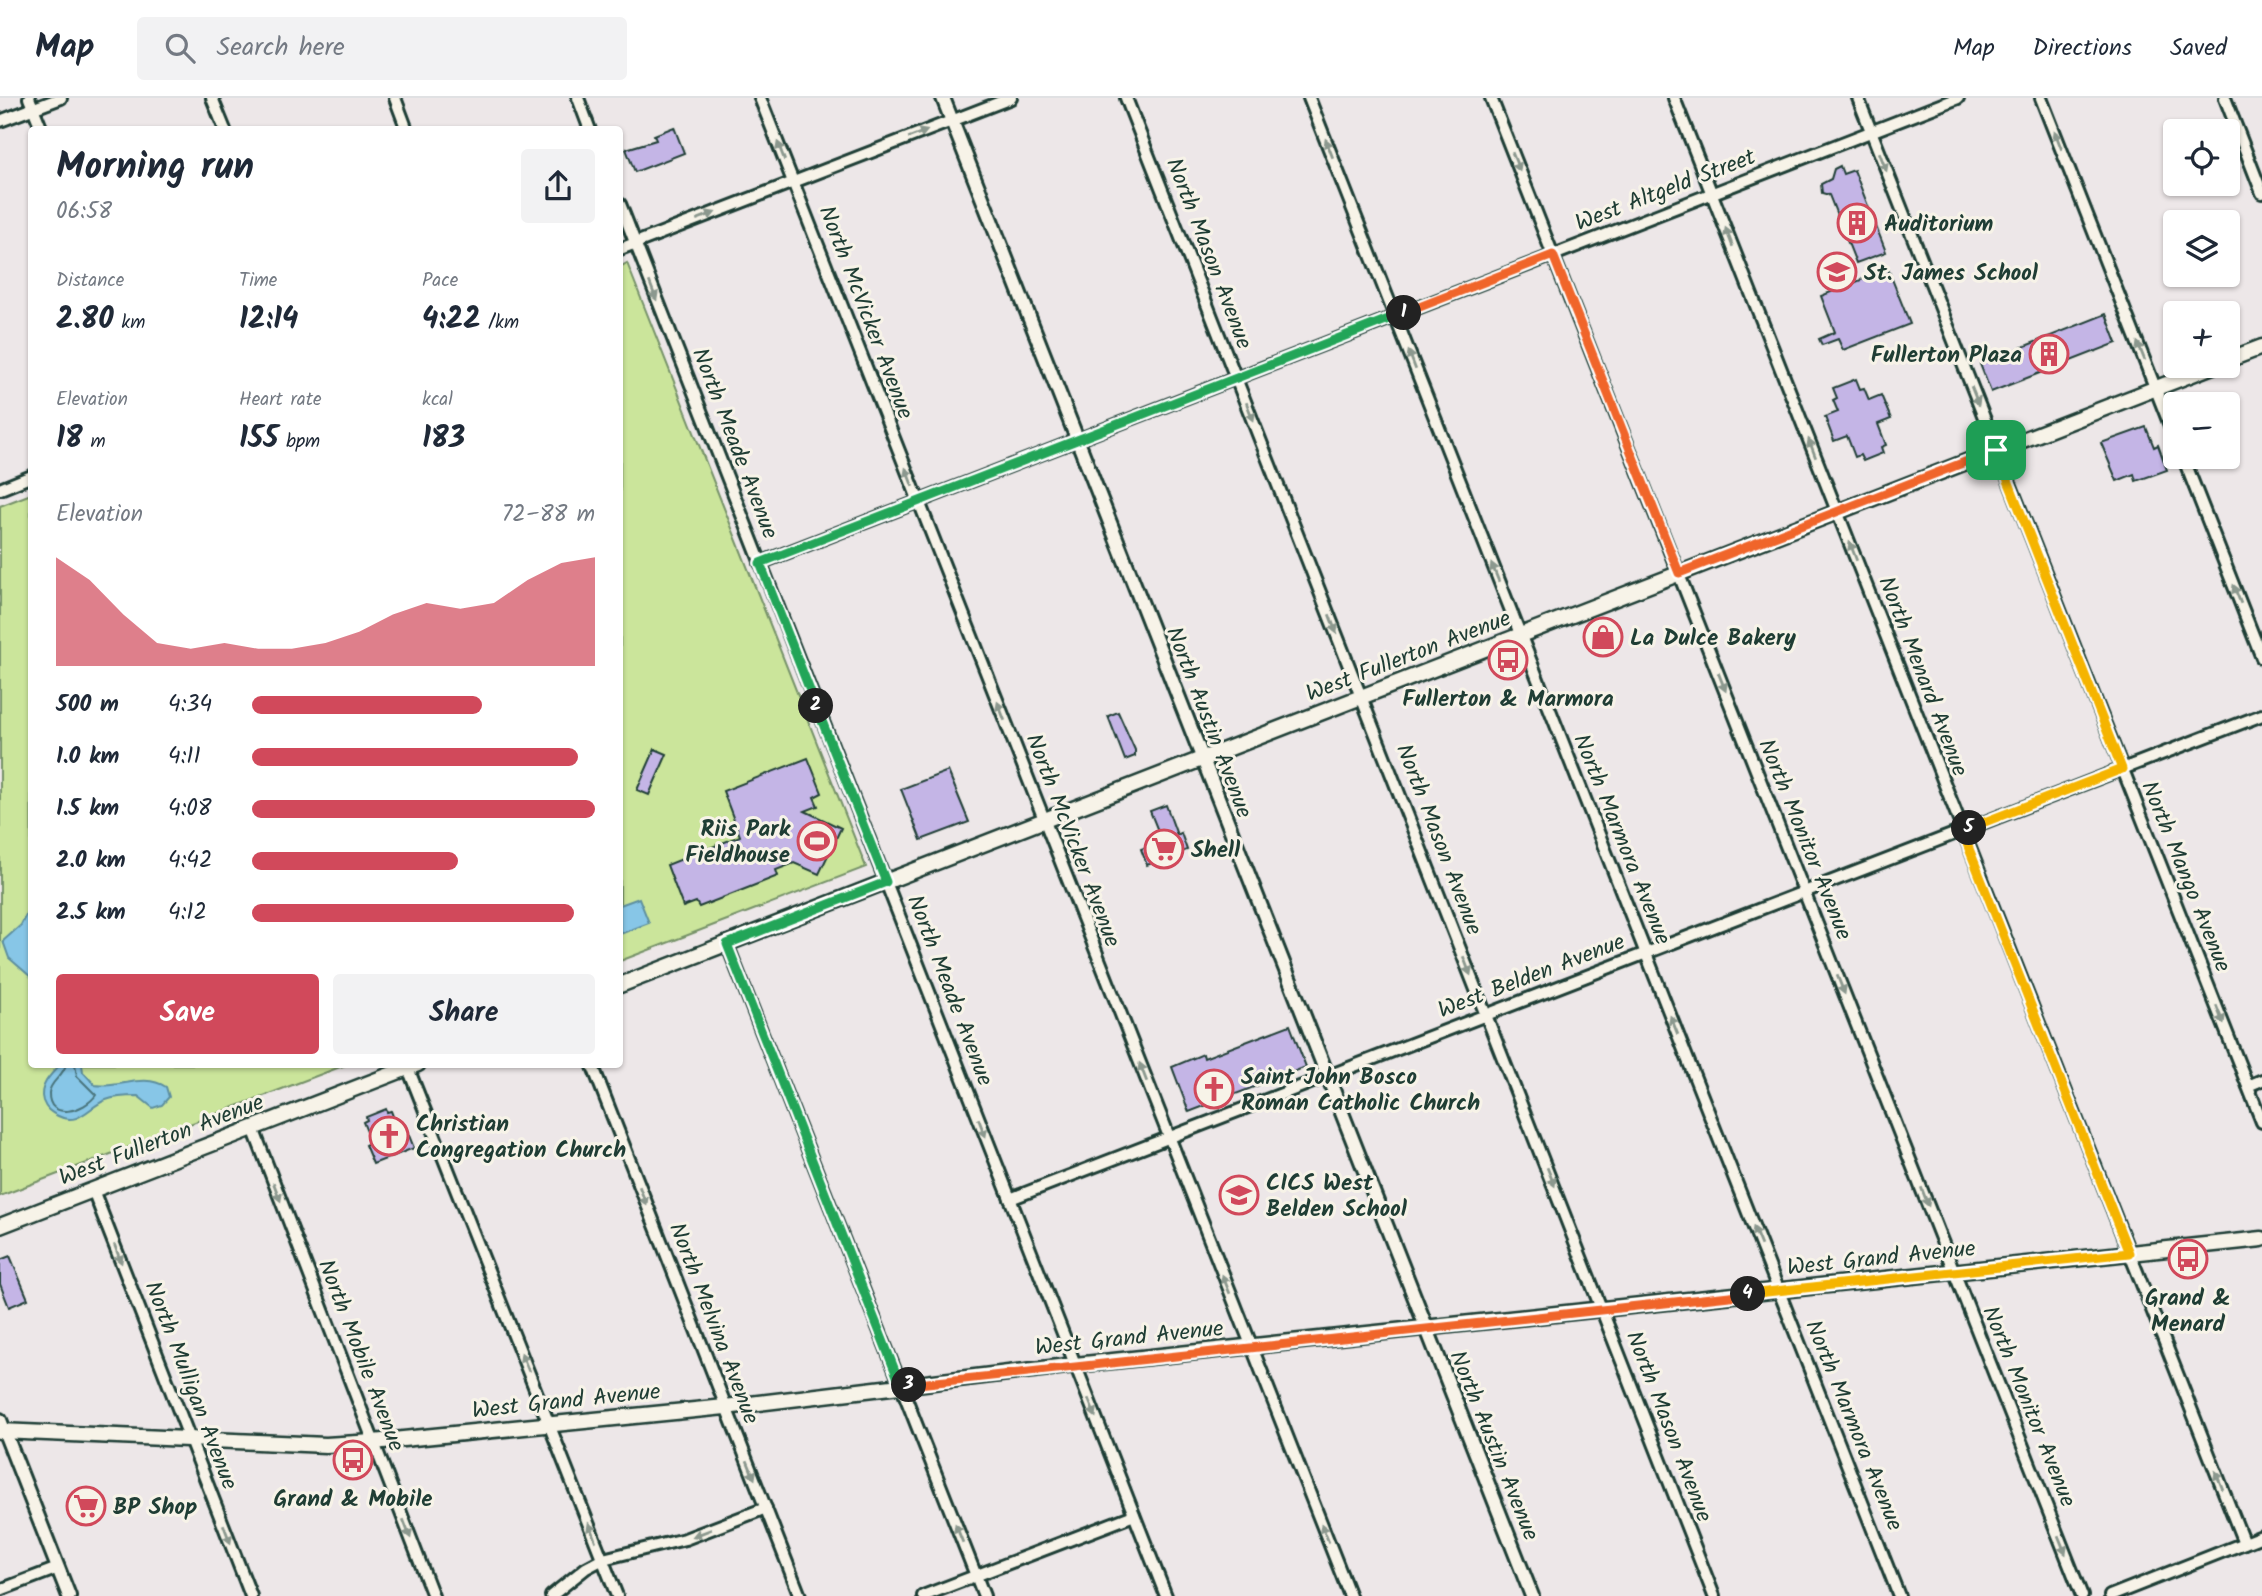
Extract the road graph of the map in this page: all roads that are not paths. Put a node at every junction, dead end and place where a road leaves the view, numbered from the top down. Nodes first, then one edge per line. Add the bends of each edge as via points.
1 (61, 98) edge
2 (212, 98) edge
3 (395, 98) edge
4 (578, 98) edge
5 (760, 98) edge
6 (943, 98) edge
7 (1011, 98) edge
8 (1126, 98) edge
9 (1309, 98) edge
10 (1492, 98) edge
11 (1674, 98) edge
12 (1858, 98) edge
13 (1958, 98) edge
14 (2041, 98) edge
15 (2225, 98) edge
16 (31, 103) edge
17 (0, 121) edge
18 (952, 121) junction
19 (40, 126) edge
20 (223, 126) edge
21 (406, 126) edge
22 (588, 126) edge
23 (1871, 132) junction
24 (793, 182) junction
25 (2262, 192) edge
26 (1712, 194) junction
27 (623, 212) edge
28 (635, 243) junction
29 (623, 248) edge
30 (1553, 255) junction
31 (1395, 317) junction
32 (2262, 346) edge
33 (2240, 355) edge
34 (1236, 378) junction
35 (2182, 378) edge
36 (2156, 388) junction
37 (2163, 406) edge
38 (1077, 440) junction
39 (1996, 450) junction
40 (2188, 469) edge
41 (28, 478) edge
42 (0, 487) edge
43 (919, 502) junction
44 (1837, 512) junction
45 (760, 563) junction
46 (1679, 573) junction
47 (1520, 635) junction
48 (2262, 658) edge
49 (1361, 697) junction
50 (2262, 715) edge
51 (1202, 759) junction
52 (2122, 769) junction
53 (1044, 820) junction
54 (1962, 831) junction
55 (886, 882) junction
56 (1804, 892) junction
57 (727, 944) junction
58 (1646, 953) junction
59 (623, 984) edge
60 (1486, 1015) junction
61 (408, 1068) edge
62 (414, 1068) edge
63 (594, 1068) edge
64 (1327, 1077) junction
65 (2262, 1080) edge
66 (2248, 1086) junction
67 (2262, 1122) edge
68 (253, 1128) junction
69 (1169, 1138) junction
70 (93, 1190) junction
71 (1010, 1199) junction
72 (0, 1226) edge
73 (2262, 1239) edge
74 (2129, 1253) junction
75 (1954, 1272) junction
76 (1779, 1290) junction
77 (1602, 1309) junction
78 (1425, 1327) junction
79 (1251, 1348) junction
80 (1075, 1365) junction
81 (901, 1386) junction
82 (725, 1407) junction
83 (550, 1425) junction
84 (2, 1428) edge
85 (191, 1440) junction
86 (373, 1442) junction
87 (766, 1508) junction
88 (1134, 1515) junction
89 (2262, 1536) edge
90 (2244, 1543) junction
91 (603, 1559) junction
92 (58, 1568) junction
93 (976, 1576) junction
94 (0, 1590) edge
95 (69, 1596) edge
96 (251, 1596) edge
97 (433, 1596) edge
98 (551, 1596) edge
99 (617, 1596) edge
100 (800, 1596) edge
101 (923, 1596) edge
102 (984, 1596) edge
103 (1166, 1596) edge
104 (1350, 1596) edge
105 (1532, 1596) edge
106 (1714, 1596) edge
107 (1899, 1596) edge
108 (2082, 1596) edge
109 (2110, 1596) edge

1 - 16 street
2 - 20 street
3 - 21 street
4 - 22 street
24 -> 5 street, North McVicker Avenue
6 - 18 street, North Austin Avenue
7 - 18 street
8 - 34 street, North Mason Avenue
31 -> 9 street, North Marmora Avenue
10 -> 30 street, North Monitor Avenue
11 - 26 street, North Menard Avenue
12 - 23 street, North Mango Avenue
13 - 23 street, West Altgeld Street
36 -> 14 street
15 - 25 street
16 - 17 street
16 - 19 street
24 -> 18 street
18 - 38 street, North Austin Avenue
23 - 26 street, West Altgeld Street
23 -> 39 street, North Mango Avenue
28 -> 24 street
43 -> 24 street, North McVicker Avenue
26 - 30 street, West Altgeld Street
44 -> 26 street, North Menard Avenue
27 - 28 street, North Meade Avenue
28 - 29 street
28 -> 45 street, North Meade Avenue
30 - 31 street, West Altgeld Street
30 - 46 street, North Monitor Avenue
31 - 34 street, West Altgeld Street
47 -> 31 street, North Marmora Avenue
32 - 33 main road
34 - 38 street, West Altgeld Street
34 -> 49 street, North Mason Avenue
35 - 36 main road, West Fullerton Avenue
36 - 37 street
36 - 39 main road, West Fullerton Avenue
38 - 43 street, West Altgeld Street
38 - 51 street, North Austin Avenue
39 - 44 main road, West Fullerton Avenue
39 - 52 street, North Mango Avenue
48 -> 40 street
41 - 42 street
43 - 45 street, West Altgeld Street
53 -> 43 street, North McVicker Avenue
44 - 46 main road, West Fullerton Avenue
54 -> 44 street, North Menard Avenue
45 - 55 street, North Meade Avenue
46 - 47 main road, West Fullerton Avenue
46 -> 56 street, North Monitor Avenue
47 - 49 main road, West Fullerton Avenue
47 - 58 street, North Marmora Avenue
49 - 51 main road, West Fullerton Avenue
49 -> 60 street, North Mason Avenue
50 - 52 street, West Belden Avenue
51 - 53 main road, West Fullerton Avenue
51 - 64 street, North Austin Avenue
52 - 54 street, West Belden Avenue
52 -> 66 street, North Mango Avenue
53 - 55 main road, West Fullerton Avenue
69 -> 53 street, North McVicker Avenue
54 - 56 street, West Belden Avenue
54 - 74 street, North Menard Avenue
55 - 57 main road, West Fullerton Avenue
55 -> 71 street, North Meade Avenue
56 - 58 street, West Belden Avenue
56 -> 75 street, North Monitor Avenue
57 - 59 main road, West Fullerton Avenue
57 - 81 street
58 - 60 street, West Belden Avenue
76 -> 58 street, North Marmora Avenue
60 - 64 street, West Belden Avenue
60 -> 77 street, North Mason Avenue
61 - 68 main road, West Fullerton Avenue
83 -> 62 street
63 -> 82 street, North Melvina Avenue
64 - 69 street, West Belden Avenue
64 - 78 street, North Austin Avenue
65 - 66 street
66 - 67 street, North Mango Avenue
68 - 70 main road, West Fullerton Avenue
68 -> 86 street, North Mobile Avenue
69 - 71 street, West Belden Avenue
79 -> 69 street, North McVicker Avenue
70 - 72 main road, West Fullerton Avenue
70 -> 85 street, North Mulligan Avenue
71 - 80 street, North Meade Avenue
73 - 74 main road, West Grand Avenue
74 - 75 main road, West Grand Avenue
90 -> 74 street, North Menard Avenue
75 - 76 main road, West Grand Avenue
75 -> 108 street, North Monitor Avenue
76 - 77 main road, West Grand Avenue
76 - 107 street, North Marmora Avenue
77 - 78 main road, West Grand Avenue
77 - 106 street, North Mason Avenue
78 - 79 main road, West Grand Avenue
78 - 105 street, North Austin Avenue
79 - 80 main road, West Grand Avenue
104 -> 79 street, North McVicker Avenue
80 - 81 main road, West Grand Avenue
80 -> 88 street, North Meade Avenue
81 - 82 main road, West Grand Avenue
93 -> 81 street
82 - 83 main road, West Grand Avenue
82 -> 87 street, North Melvina Avenue
83 - 86 main road, West Grand Avenue
91 -> 83 street
84 - 85 main road, West Grand Avenue
84 - 92 street
85 - 86 main road, West Grand Avenue via 326,1445
85 -> 96 street, North Mulligan Avenue
86 -> 97 street, North Mobile Avenue
87 -> 91 street via 685,1539
87 - 100 street, North Melvina Avenue
88 - 93 street
88 - 103 street, North Meade Avenue
89 - 90 street
90 - 109 street
91 - 98 street
91 - 99 street
92 - 94 street
92 - 95 street
93 - 101 street
93 - 102 street

